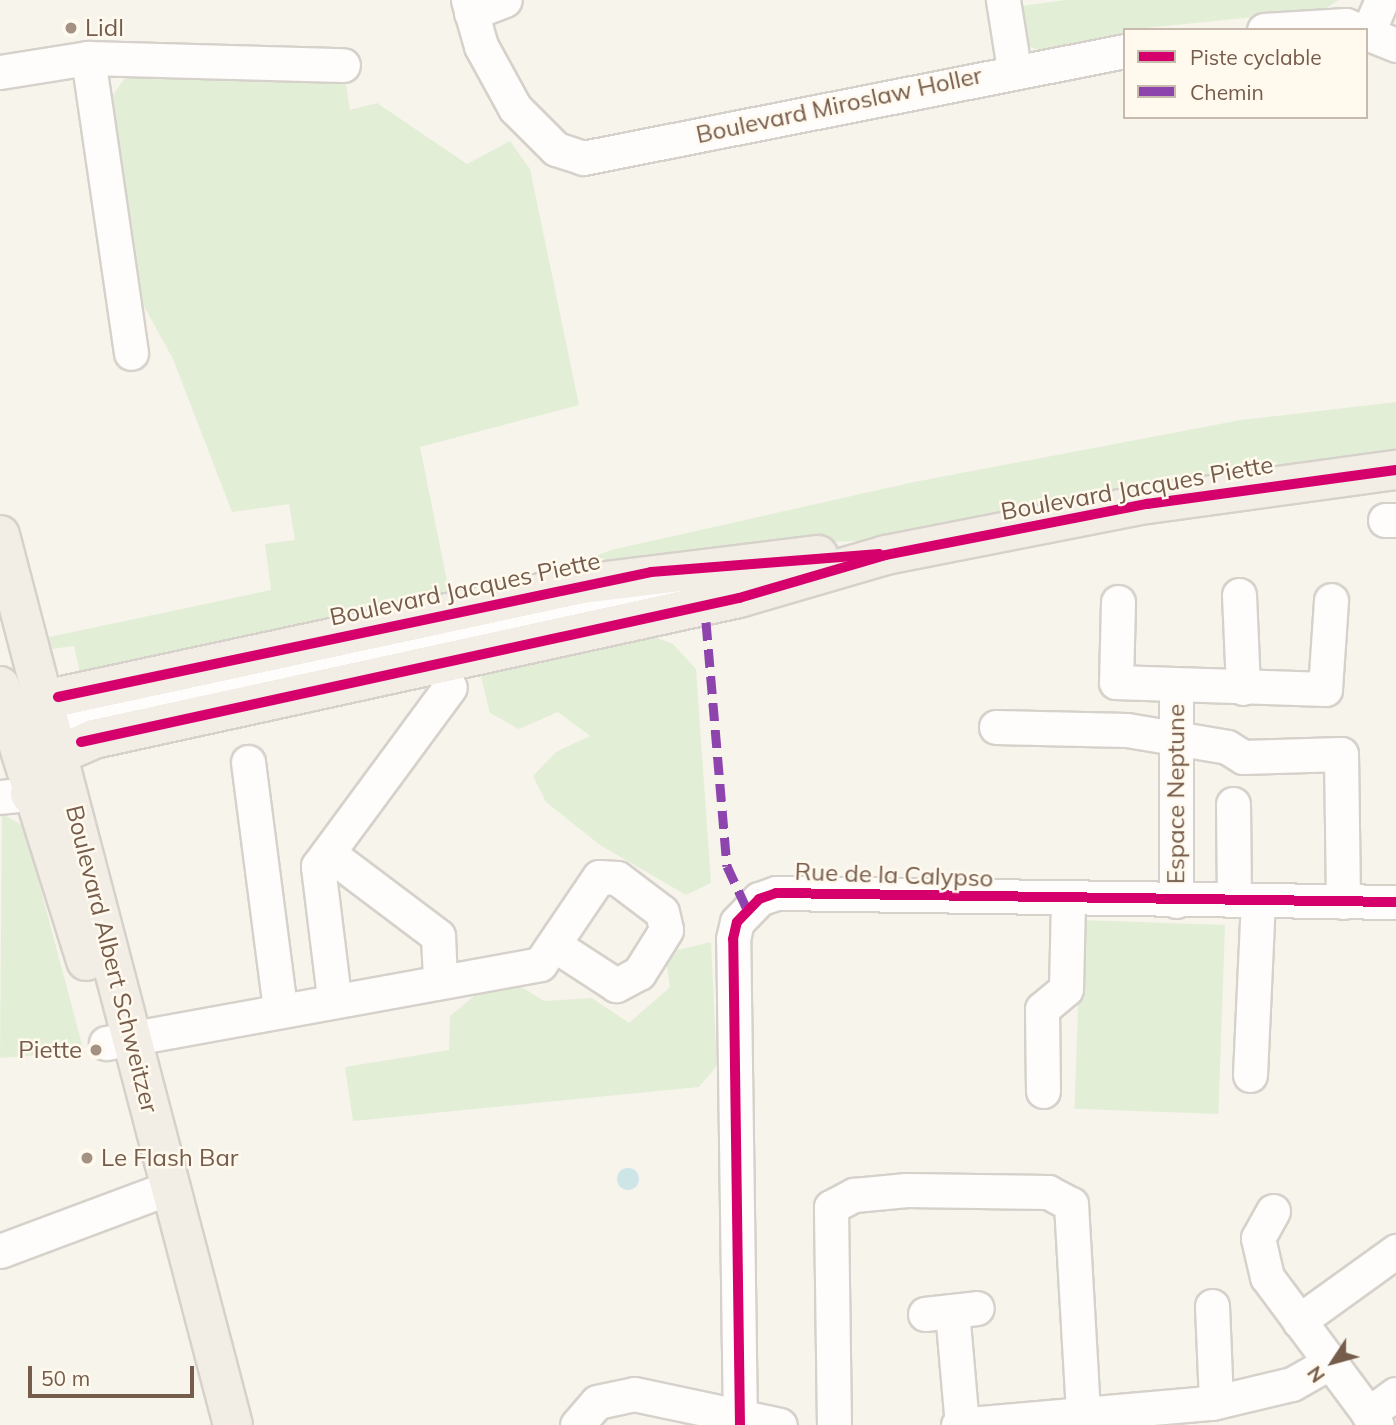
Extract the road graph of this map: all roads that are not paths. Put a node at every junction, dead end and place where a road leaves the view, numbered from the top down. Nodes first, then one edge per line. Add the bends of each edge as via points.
1 (505, 0) edge
2 (1003, 0) edge
3 (1382, 0) edge
4 (470, 6) edge
5 (1287, 28) edge
6 (1348, 28) edge
7 (1382, 38) edge
8 (1123, 51) edge
9 (88, 58) junction
10 (343, 65) dead end
11 (1014, 69) junction
12 (0, 72) edge
13 (131, 354) dead end
14 (1396, 470) edge
15 (0, 535) edge
16 (805, 566) junction
17 (1239, 595) dead end
18 (0, 600) edge
19 (1331, 600) dead end
20 (1118, 602) dead end
21 (450, 687) dead end
22 (1176, 687) junction
23 (1244, 688) junction
24 (26, 724) edge
25 (996, 727) dead end
26 (1177, 742) junction
27 (248, 762) dead end
28 (1233, 804) dead end
29 (328, 853) junction
30 (1068, 901) junction
31 (1176, 901) junction
32 (1246, 901) junction
33 (1343, 902) junction
34 (1396, 902) edge
35 (556, 946) dead end
36 (440, 979) junction
37 (334, 997) junction
38 (280, 1009) junction
39 (118, 1040) junction
40 (1250, 1075) dead end
41 (1043, 1091) dead end
42 (159, 1191) junction
43 (1273, 1210) dead end
44 (0, 1251) edge
45 (1396, 1251) edge
46 (1212, 1306) dead end
47 (951, 1311) dead end
48 (1299, 1321) junction
49 (1329, 1363) junction
50 (1396, 1394) edge
51 (1195, 1411) edge
52 (1083, 1414) junction
53 (1372, 1419) edge
54 (740, 1421) edge
55 (207, 1425) edge
56 (233, 1425) edge
57 (577, 1425) edge
58 (780, 1425) edge
59 (834, 1425) edge
60 (960, 1425) edge

1 - 4 street
2 - 11 street
3 - 7 street
4 - 11 street, Boulevard Miroslaw Holler via 506,95 556,149 599,158
5 - 6 street via 1334,24
8 - 11 street, Boulevard Miroslaw Holler
9 - 10 street
9 - 12 street
9 - 13 street
14 - 16 main road, Boulevard Jacques Piette via 1147,504 886,555
15 - 24 main road, Boulevard Albert Schweitzer
16 - 24 street
16 - 24 main road, Boulevard Jacques Piette via 582,584
16 - 24 main road, Boulevard Jacques Piette via 739,598 94,739
17 - 23 street
18 - 24 main road
19 - 23 street via 1325,690
20 - 22 street via 1116,682
21 - 29 street
22 - 23 street
22 - 26 street, Espace Neptune
24 - 39 main road, Boulevard Albert Schweitzer via 73,911
24 - 39 main road, Boulevard Albert Schweitzer via 106,938
25 - 26 street via 1127,730
26 - 31 street, Espace Neptune
26 - 33 street via 1227,747 1243,757 1341,754
27 - 38 street
28 - 32 street
29 - 36 street via 438,936
29 - 37 street via 316,879
30 - 31 street, Rue de la Calypso
30 - 41 street via 1066,989 1042,1009
30 - 54 street, Rue de la Calypso via 776,893 759,899 737,922
31 - 32 street, Rue de la Calypso
32 - 33 street, Rue de la Calypso
32 - 40 street
33 - 34 street, Rue de la Calypso
35 - 36 street via 540,964
36 - 37 street
37 - 38 street
38 - 39 street
39 - 42 main road, Boulevard Albert Schweitzer
42 - 44 street
42 - 55 main road, Boulevard Albert Schweitzer
42 - 56 main road, Boulevard Albert Schweitzer
43 - 48 street via 1258,1238 1258,1257
45 - 48 street
46 - 51 street
47 - 60 street
48 - 49 street
49 - 51 street via 1293,1384
49 - 53 street
50 - 53 street
51 - 52 street
52 - 59 street via 1071,1204 1048,1192 907,1190 854,1195 831,1207
52 - 60 street
54 - 57 street via 634,1394 597,1402
54 - 58 street

